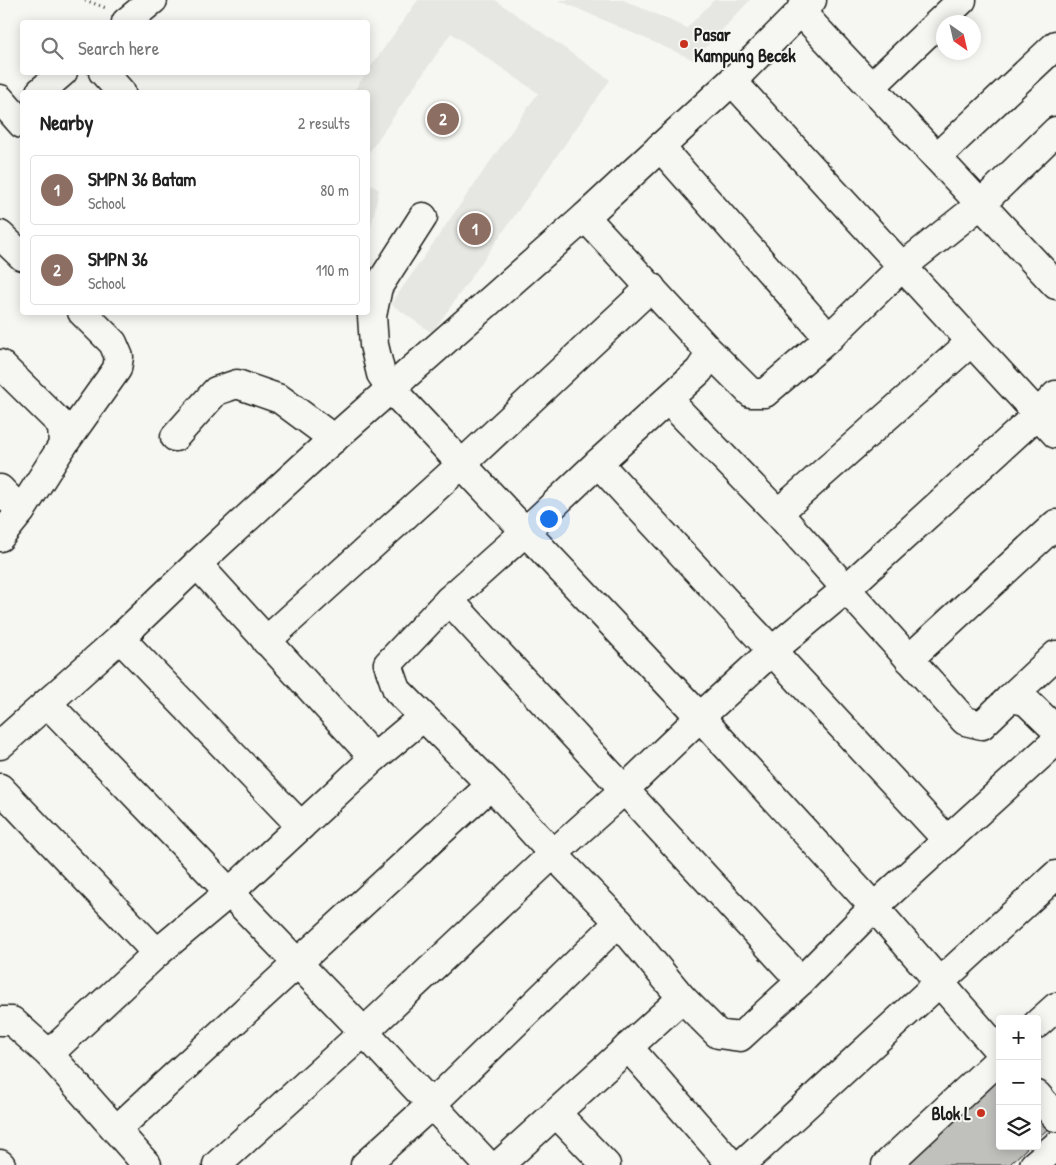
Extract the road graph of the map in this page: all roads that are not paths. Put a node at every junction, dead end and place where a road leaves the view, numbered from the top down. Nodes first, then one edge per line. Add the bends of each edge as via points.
1 (153, 0) edge
2 (962, 0) edge
3 (806, 5) edge
4 (128, 20) edge
5 (1056, 45) edge
6 (59, 75) edge
7 (106, 75) edge
8 (732, 81) junction
9 (871, 87) junction
10 (42, 90) edge
11 (119, 90) edge
12 (1056, 131) edge
13 (660, 147) junction
14 (937, 157) junction
15 (981, 204) junction
16 (423, 217) dead end
17 (585, 217) junction
18 (0, 235) edge
19 (20, 254) edge
20 (902, 267) junction
21 (1053, 275) edge
22 (651, 287) junction
23 (85, 315) edge
24 (829, 338) junction
25 (971, 342) junction
26 (711, 353) junction
27 (0, 364) edge
28 (391, 389) junction
29 (668, 400) junction
30 (1047, 404) edge
31 (1056, 434) edge
32 (175, 437) dead end
33 (334, 439) junction
34 (63, 445) junction
35 (598, 463) junction
36 (462, 464) junction
37 (0, 489) edge
38 (21, 511) junction
39 (778, 513) junction
40 (1056, 524) edge
41 (525, 532) junction
42 (0, 537) edge
43 (196, 564) junction
44 (846, 589) junction
45 (449, 600) junction
46 (120, 638) junction
47 (266, 641) junction
48 (773, 650) junction
49 (1056, 655) edge
50 (909, 659) junction
51 (1010, 698) junction
52 (47, 703) junction
53 (423, 716) junction
54 (700, 717) junction
55 (1056, 730) edge
56 (1056, 741) edge
57 (0, 745) edge
58 (374, 758) junction
59 (491, 785) junction
60 (0, 788) edge
61 (624, 790) junction
62 (301, 826) junction
63 (947, 840) junction
64 (552, 854) junction
65 (1056, 875) edge
66 (230, 892) junction
67 (874, 907) junction
68 (618, 922) junction
69 (157, 953) junction
70 (297, 962) junction
71 (801, 981) junction
72 (940, 982) junction
73 (682, 998) junction
74 (1056, 1007) edge
75 (1041, 1020) edge
76 (0, 1021) edge
77 (364, 1032) junction
78 (628, 1047) junction
79 (996, 1047) edge
80 (49, 1054) junction
81 (999, 1060) edge
82 (1041, 1100) edge
83 (432, 1104) junction
84 (556, 1114) junction
85 (1056, 1117) edge
86 (116, 1130) junction
87 (1056, 1146) edge
88 (147, 1165) edge
89 (217, 1165) edge
90 (365, 1165) edge
91 (488, 1165) edge
92 (499, 1165) edge
93 (606, 1165) edge
94 (732, 1165) edge
95 (742, 1165) edge
96 (886, 1165) edge
97 (1034, 1165) edge

1 - 4 street
2 - 9 street
3 - 8 street
3 - 9 street
5 - 14 street
6 - 10 street
7 - 11 street
8 - 13 street
8 - 20 street
9 - 14 street
12 - 15 street
13 - 17 street
13 - 24 street
14 - 15 street
15 - 20 street
15 - 21 street
16 - 28 street via 378,287 372,316 381,374
17 - 22 street
17 - 28 street
18 - 19 street
20 - 24 street
20 - 25 street
22 - 26 street
22 - 36 street
23 - 34 street via 113,343 119,357 117,369
24 - 26 street via 765,393 751,393
25 - 30 street
25 - 39 street
26 - 29 street via 699,371
27 - 34 street via 62,424
28 - 33 street
28 - 36 street
29 - 35 street
29 - 39 street
30 - 31 street
30 - 44 street
32 - 33 street via 216,391 237,384 280,399
33 - 43 street
34 - 38 street
35 - 41 street
35 - 48 street
36 - 41 street
36 - 47 street
37 - 38 street
38 - 42 street
39 - 44 street
40 - 50 street
41 - 45 street
41 - 54 street
43 - 46 street
43 - 47 street
44 - 48 street
44 - 50 street
45 - 53 street via 388,664 397,690
45 - 61 street
46 - 52 street
46 - 62 street
47 - 58 street
48 - 54 street
48 - 63 street
49 - 51 street
50 - 51 street via 965,720 982,725
51 - 55 street via 1026,701
52 - 57 street
52 - 66 street
53 - 58 street
53 - 59 street
54 - 61 street
54 - 67 street
56 - 63 street
58 - 62 street
59 - 64 street
59 - 70 street
60 - 69 street
61 - 64 street
61 - 71 street
62 - 66 street
63 - 67 street
64 - 68 street
64 - 77 street
65 - 72 street
66 - 69 street
66 - 70 street
67 - 71 street
67 - 72 street
68 - 73 street
68 - 83 street
69 - 80 street
70 - 77 street
70 - 86 street
71 - 73 street via 740,1037 718,1034
72 - 79 street
72 - 95 street
73 - 78 street
74 - 75 street
76 - 80 street via 12,1020
77 - 83 street
77 - 89 street
78 - 84 street
78 - 94 street
80 - 86 street
81 - 96 street
82 - 85 street
83 - 90 street
83 - 91 street
84 - 92 street
84 - 93 street
86 - 88 street
87 - 97 street

